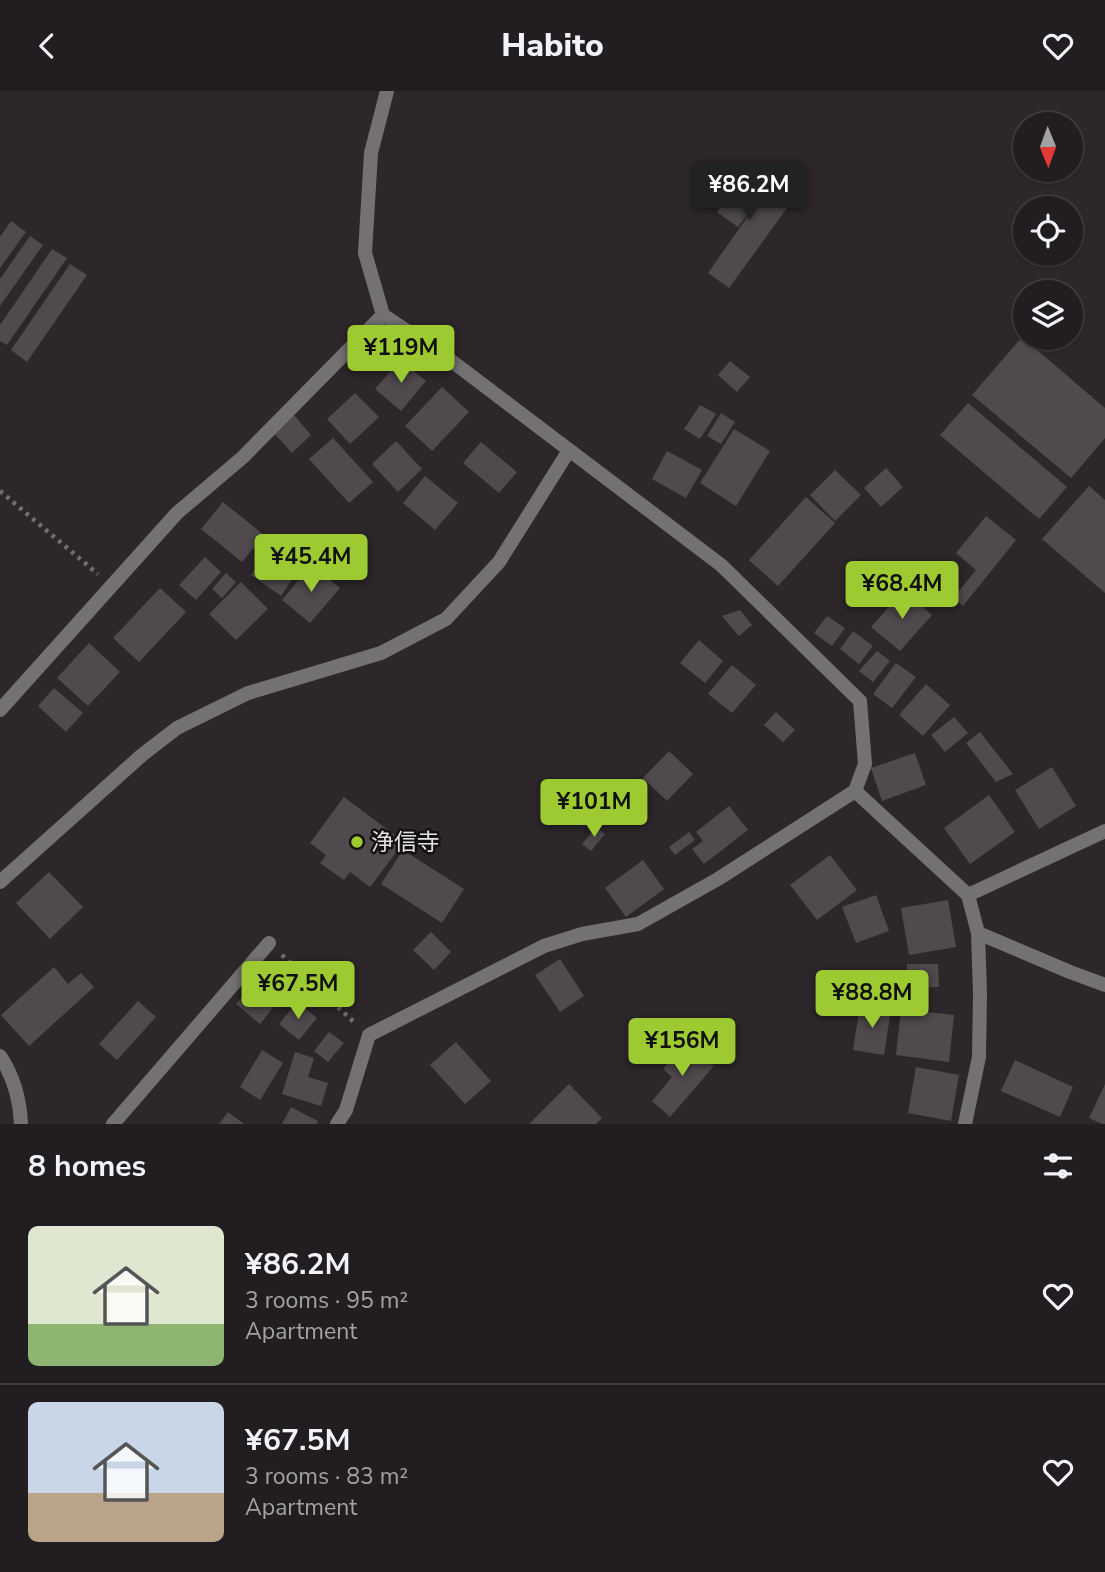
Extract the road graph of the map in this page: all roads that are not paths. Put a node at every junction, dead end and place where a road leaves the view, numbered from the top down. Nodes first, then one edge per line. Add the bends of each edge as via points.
1 (387, 91) edge
2 (383, 315) junction
3 (568, 451) junction
4 (0, 710) edge
5 (855, 792) junction
6 (1105, 831) edge
7 (0, 882) edge
8 (968, 895) junction
9 (978, 933) junction
10 (269, 943) road end
11 (1105, 985) edge
12 (0, 1056) edge
13 (21, 1124) edge
14 (113, 1124) edge
15 (337, 1124) edge
16 (965, 1124) edge

1 - 2 street via 371,153 365,253
2 - 3 street via 445,356
2 - 4 street via 243,457 177,513
3 - 5 street via 721,565 860,701 865,764
3 - 7 street via 499,562 446,619 381,653 248,693 177,728
5 - 8 street
5 - 15 street via 638,924 544,946 369,1035
6 - 8 street
8 - 9 street
9 - 11 street
9 - 16 street via 979,1057
10 - 14 street
12 - 13 street via 12,1074

